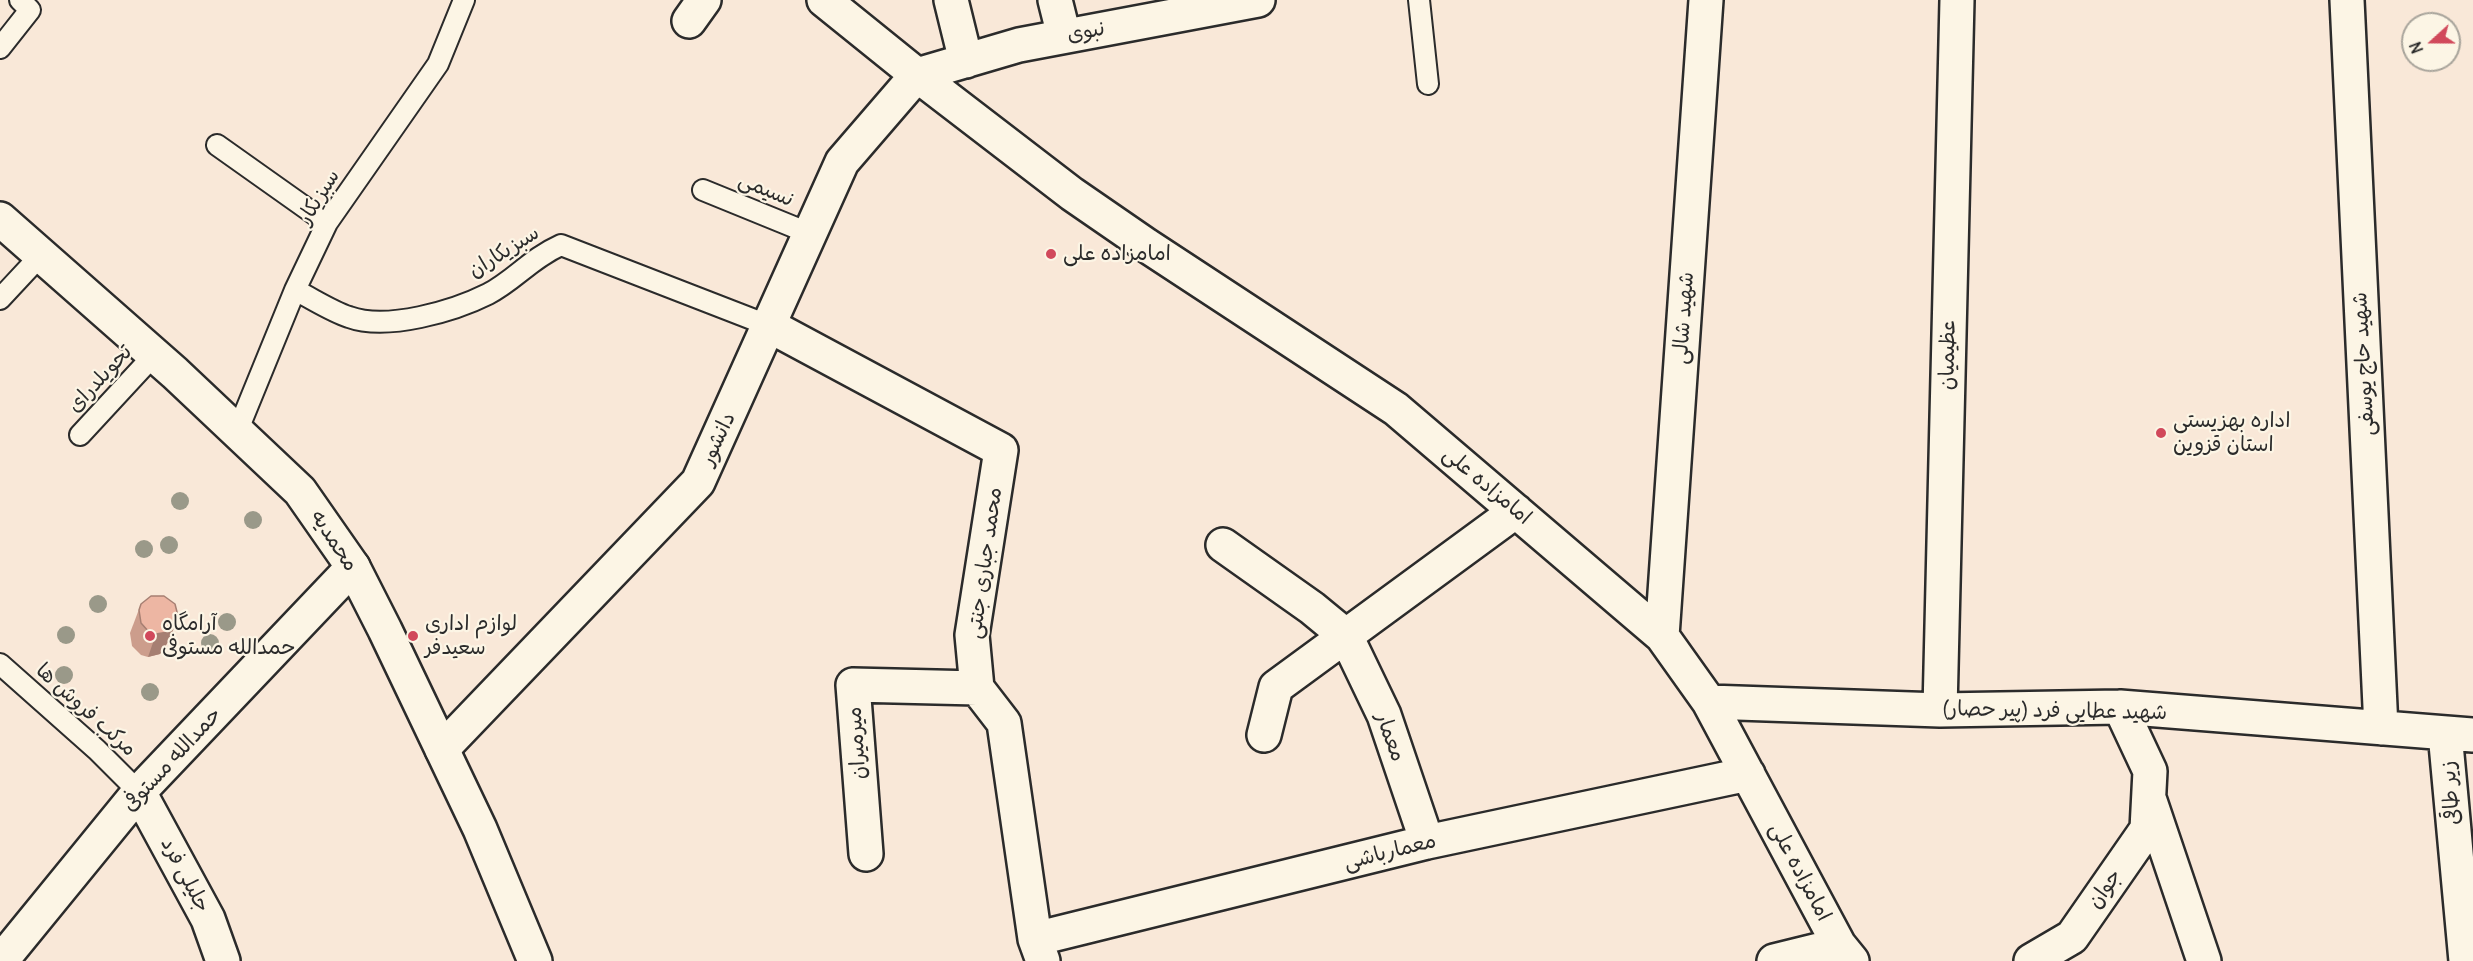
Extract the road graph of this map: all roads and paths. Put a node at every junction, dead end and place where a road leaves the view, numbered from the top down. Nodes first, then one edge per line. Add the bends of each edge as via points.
1 (20, 0) edge
2 (464, 0) edge
3 (824, 0) edge
4 (951, 0) edge
5 (1055, 0) edge
6 (1258, 0) edge
7 (1419, 0) edge
8 (1706, 0) edge
9 (1957, 0) edge
10 (2348, 0) edge
11 (1064, 36) junction
12 (0, 48) edge
13 (966, 61) junction
14 (917, 75) junction
15 (1428, 84) dead end
16 (217, 145) dead end
17 (704, 190) dead end
18 (0, 219) edge
19 (327, 224) junction
20 (811, 234) junction
21 (41, 255) junction
22 (296, 290) junction
23 (0, 299) edge
24 (770, 326) junction
25 (154, 355) junction
26 (237, 432) junction
27 (80, 435) dead end
28 (1516, 511) junction
29 (1223, 545) dead end
30 (353, 567) junction
31 (1346, 636) junction
32 (1662, 636) junction
33 (0, 664) edge
34 (977, 688) junction
35 (1709, 702) junction
36 (2120, 708) junction
37 (1940, 710) junction
38 (2381, 728) junction
39 (2459, 734) edge
40 (1264, 735) dead end
41 (442, 749) junction
42 (1748, 774) junction
43 (139, 792) junction
44 (2149, 796) junction
45 (1426, 842) junction
46 (866, 854) dead end
47 (1039, 950) edge
48 (1846, 953) edge
49 (1, 961) edge
50 (224, 961) edge
51 (535, 961) edge
52 (1774, 961) edge
53 (2031, 961) edge
54 (2204, 961) edge
55 (2466, 961) edge

1 - 12 lane via 30,10
2 - 19 lane, سبزیکار via 438,64
3 - 14 street, امامزاده علی
4 - 13 street
5 - 11 street
6 - 11 street, نبوی
7 - 15 lane
8 - 32 street, شهید شالی
9 - 37 street, عظیمیان
10 - 38 street, شهید حاج یوسفی
11 - 13 street, نبوی
13 - 14 street, نبوی
14 - 20 street, دانشور via 842,162
14 - 28 street, امامزاده علی via 1072,194 1396,409
16 - 19 lane
17 - 20 lane, نسیمی
18 - 21 street, محمدیه
19 - 22 lane, سبزیکار
20 - 24 street, دانشور
21 - 23 lane
21 - 25 street, محمدیه
22 - 24 lane, سبزیکاران via 351,318 388,321 435,316 490,293 539,255 561,245
22 - 26 lane, سبزیکار
24 - 34 street, محمد جباری جنتی via 1001,450 972,635
24 - 41 street, دانشور via 698,482
25 - 26 street, محمدیه
25 - 27 lane, تحویلدرای
26 - 30 street, محمدیه via 300,491
28 - 31 street
28 - 32 street, امامزاده علی
29 - 31 street, معمار
30 - 41 street, محمدیه
30 - 43 street, حمدالله مستوفی
31 - 40 street via 1276,687
31 - 45 street, معمار via 1384,715
32 - 35 street, امامزاده علی
33 - 43 lane, مرکب فروش ها
34 - 46 street, میرمیران via 853,685
34 - 47 street via 1004,723
35 - 37 street, شهید عطایی فرد (پیر حصار)
35 - 42 street, امامزاده علی
36 - 37 street, شهید عطایی فرد (پیر حصار)
36 - 38 street, شهید عطایی فرد (پیر حصار)
36 - 44 street, جوان via 2150,771
38 - 39 street, شهید عطایی فرد (پیر حصار)
39 - 55 street, زیر طاقی
41 - 51 street, محمدیه
42 - 45 street, معمارباشی
42 - 48 street, امامزاده علی
43 - 49 street, حمدالله مستوفی
43 - 50 street, جلیلی فرد via 208,919
44 - 53 street, جوان via 2146,829 2072,937
44 - 54 street, جوان
45 - 47 street, معمارباشی
48 - 52 street

